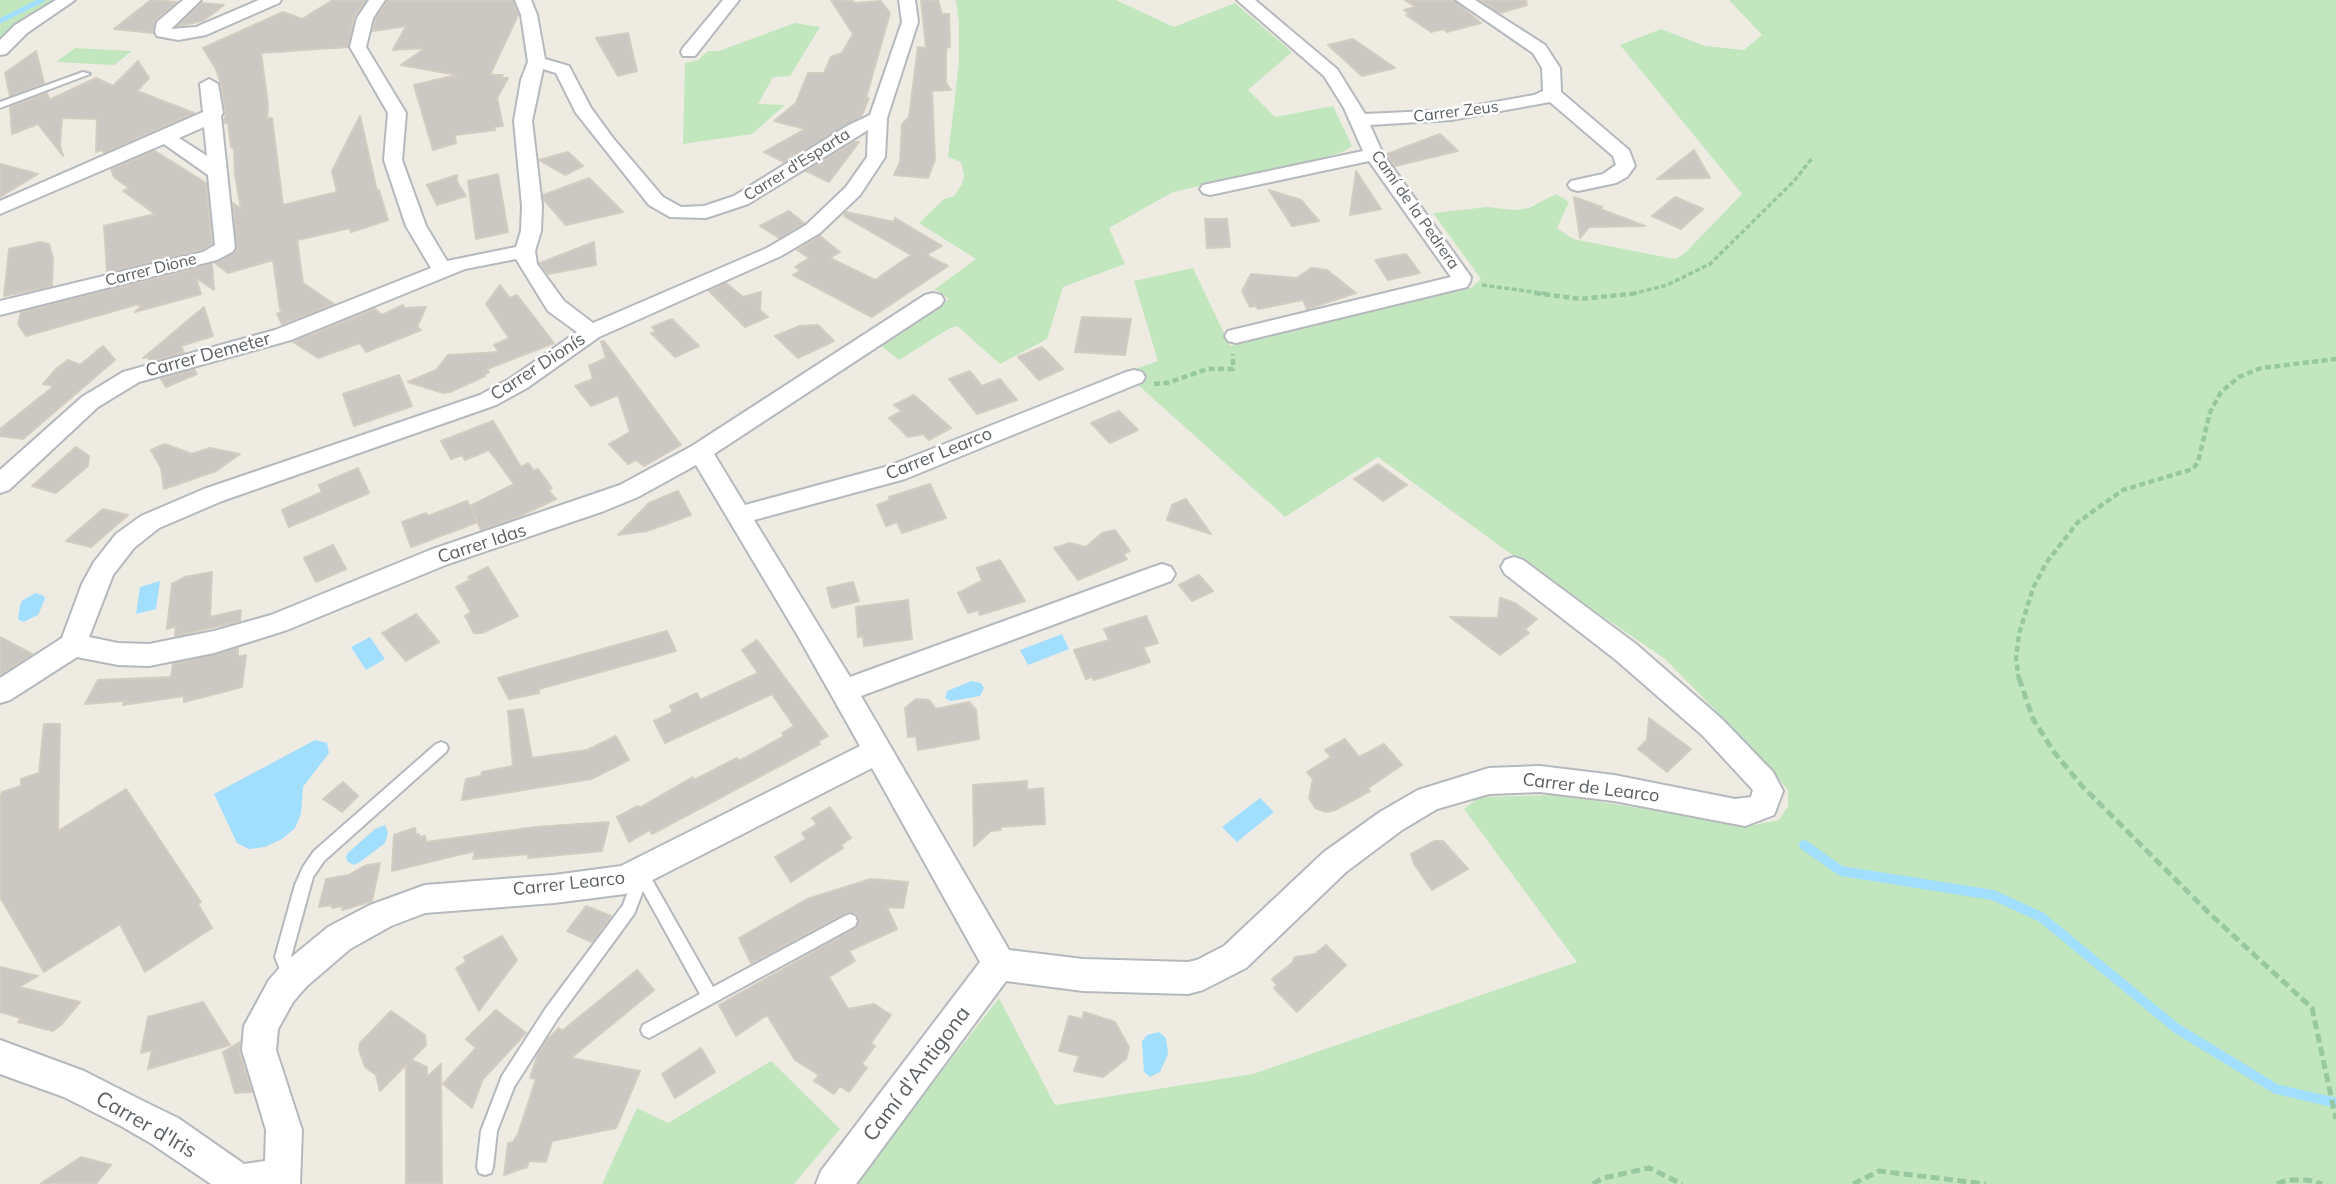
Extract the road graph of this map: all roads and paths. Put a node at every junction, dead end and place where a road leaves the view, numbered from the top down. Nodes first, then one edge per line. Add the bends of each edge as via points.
1 (67, 0) edge
2 (193, 0) edge
3 (273, 0) edge
4 (377, 0) edge
5 (396, 0) edge
6 (523, 0) edge
7 (731, 0) edge
8 (907, 0) edge
9 (1245, 0) edge
10 (1464, 0) edge
11 (365, 18) junction
12 (0, 50) edge
13 (689, 52) dead end
14 (537, 62) junction
15 (86, 74) dead end
16 (209, 84) dead end
17 (1552, 94) junction
18 (0, 105) edge
19 (214, 113) junction
20 (878, 118) junction
21 (1359, 120) junction
22 (166, 137) junction
23 (1374, 154) junction
24 (1813, 157) dead end
25 (217, 172) junction
26 (1578, 185) dead end
27 (1210, 189) dead end
28 (0, 208) edge
29 (525, 251) junction
30 (442, 270) junction
31 (1460, 282) junction
32 (933, 300) dead end
33 (0, 307) edge
34 (592, 332) junction
35 (1236, 336) joint
36 (2336, 359) edge
37 (1134, 377) joint
38 (700, 452) junction
39 (0, 484) edge
40 (740, 515) junction
41 (1514, 567) dead end
42 (1162, 574) dead end
43 (73, 645) junction
44 (843, 691) junction
45 (0, 692) edge
46 (441, 748) dead end
47 (877, 751) junction
48 (641, 874) junction
49 (850, 921) dead end
50 (999, 964) junction
51 (295, 975) junction
52 (710, 997) junction
53 (649, 1030) dead end
54 (0, 1057) edge
55 (2336, 1119) edge
56 (485, 1167) dead end
57 (282, 1179) edge
58 (834, 1184) edge
59 (1593, 1184) edge
60 (1682, 1184) edge
61 (1853, 1184) edge
62 (1986, 1184) edge
63 (2277, 1184) edge
64 (2322, 1184) edge

1 - 12 street via 21,29
2 - 3 street via 163,26 163,32 200,31
4 - 11 street
5 - 11 street via 379,14
6 - 14 street
7 - 13 street
8 - 20 street, Carrer Dionís via 909,27
9 - 21 street, Camí de la Pedrera via 1325,67
10 - 17 street via 1539,50 1551,68
11 - 30 street via 358,47 397,113 393,160 416,226
14 - 20 street, Carrer d'Esparta via 563,71 606,142 656,201 684,215 741,200
14 - 29 street via 523,121 532,206
15 - 18 lane
16 - 19 street, Carrer Dione
17 - 21 street, Carrer Zeus via 1451,115
17 - 26 street via 1626,161 1625,169 1615,176
19 - 22 street
19 - 25 street, Carrer Dione
20 - 34 street, Carrer Dionís via 879,148 870,169 813,229 774,252
21 - 23 street, Camí de la Pedrera
22 - 25 street
22 - 28 street
23 - 27 street, Camí de la Pedrera
23 - 31 street, Camí de la Pedrera
24 - 31 path via 1729,248 1710,264 1667,285 1626,296 1580,299
25 - 33 street, Carrer Dione via 227,246 222,251
29 - 30 street, Carrer Demeter
29 - 34 street via 531,274 556,306
30 - 39 street, Carrer Demeter via 283,335 131,377 90,402
31 - 35 street, Camí de la Pedrera
32 - 38 street, Carrer Idas
34 - 43 street, Carrer Dionís via 519,383 480,403 212,495 150,523 125,541 103,569
35 - 37 path via 1233,369 1207,369 1167,383 1149,384
36 - 55 path via 2261,368 2239,377 2221,392 2210,412 2193,469 2123,490 2078,523 2046,563 2033,588 2016,657 2021,689 2033,719 2075,777 2210,914 2312,1008
37 - 40 street, Carrer Learco via 896,473
38 - 40 street
38 - 43 street, Carrer Idas via 595,505 439,557 255,630 149,655
40 - 44 street
41 - 50 street, Carrer de Learco via 1626,652 1712,727 1763,781 1768,790 1763,806 1745,813 1614,788 1540,779 1489,781 1410,808 1342,856 1235,957 1203,974 1188,978 1083,975
42 - 44 street
43 - 45 street
44 - 47 street
46 - 51 lane via 318,856 302,886 284,957 286,967
47 - 48 street, Carrer Learco
47 - 50 street
48 - 51 street, Carrer Learco via 607,884 425,899 401,906 359,926
48 - 52 lane
48 - 56 lane via 629,909 508,1082 489,1131
49 - 52 lane
50 - 58 street, Camí d'Antigona
51 - 57 street, Carrer Learco via 266,1014 259,1036 261,1058 282,1121
52 - 53 lane
54 - 57 street, Carrer d'Iris via 72,1083 133,1114 235,1179
59 - 60 path via 1648,1168
61 - 62 path via 1879,1171
63 - 64 path via 2308,1180

